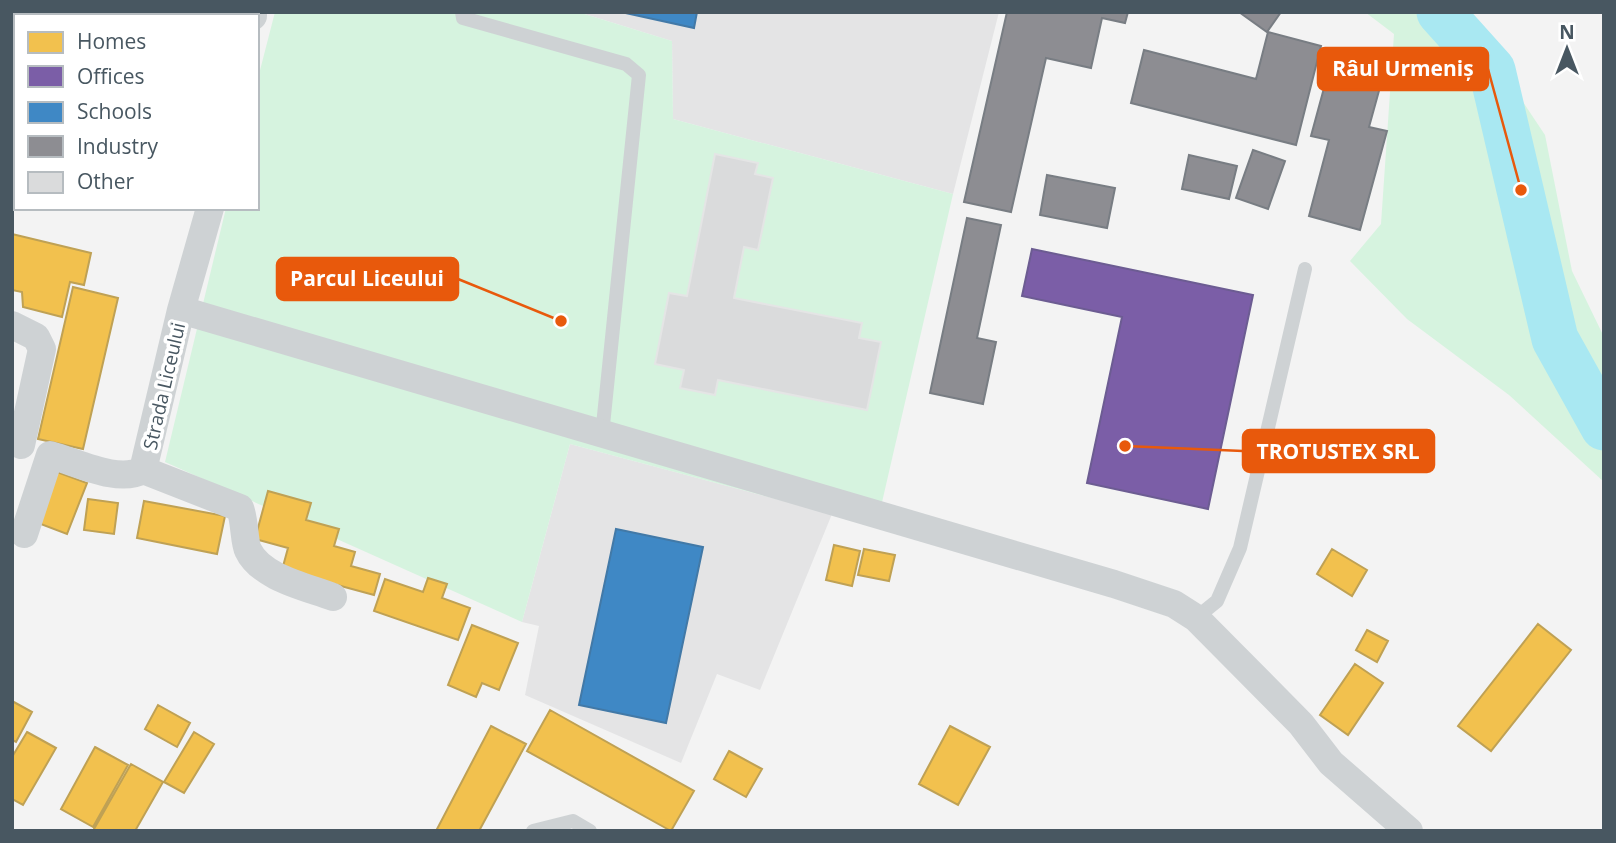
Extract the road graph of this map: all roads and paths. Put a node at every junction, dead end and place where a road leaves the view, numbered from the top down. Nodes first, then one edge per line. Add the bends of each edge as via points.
1 (462, 12) edge
2 (208, 210) edge
3 (1305, 269) dead end
4 (181, 310) junction
5 (12, 325) edge
6 (602, 435) junction
7 (16, 444) edge
8 (50, 455) junction
9 (143, 470) junction
10 (24, 534) dead end
11 (333, 597) dead end
12 (1196, 618) junction
13 (533, 831) edge
14 (590, 831) edge
15 (1409, 831) edge

1 - 6 lane via 463,18 626,64 639,75
2 - 4 street, Strada Liceului
3 - 12 lane via 1240,548 1217,601
4 - 6 street
4 - 9 street, Strada Liceului
5 - 7 street via 36,337 42,349
6 - 12 street via 1114,584 1174,604
7 - 8 street, Strada Liceului
8 - 9 street, Strada Liceului via 121,475
8 - 10 street
9 - 11 street via 240,508 247,550 265,570
12 - 15 street via 1301,724 1331,763
13 - 14 lane via 573,821

